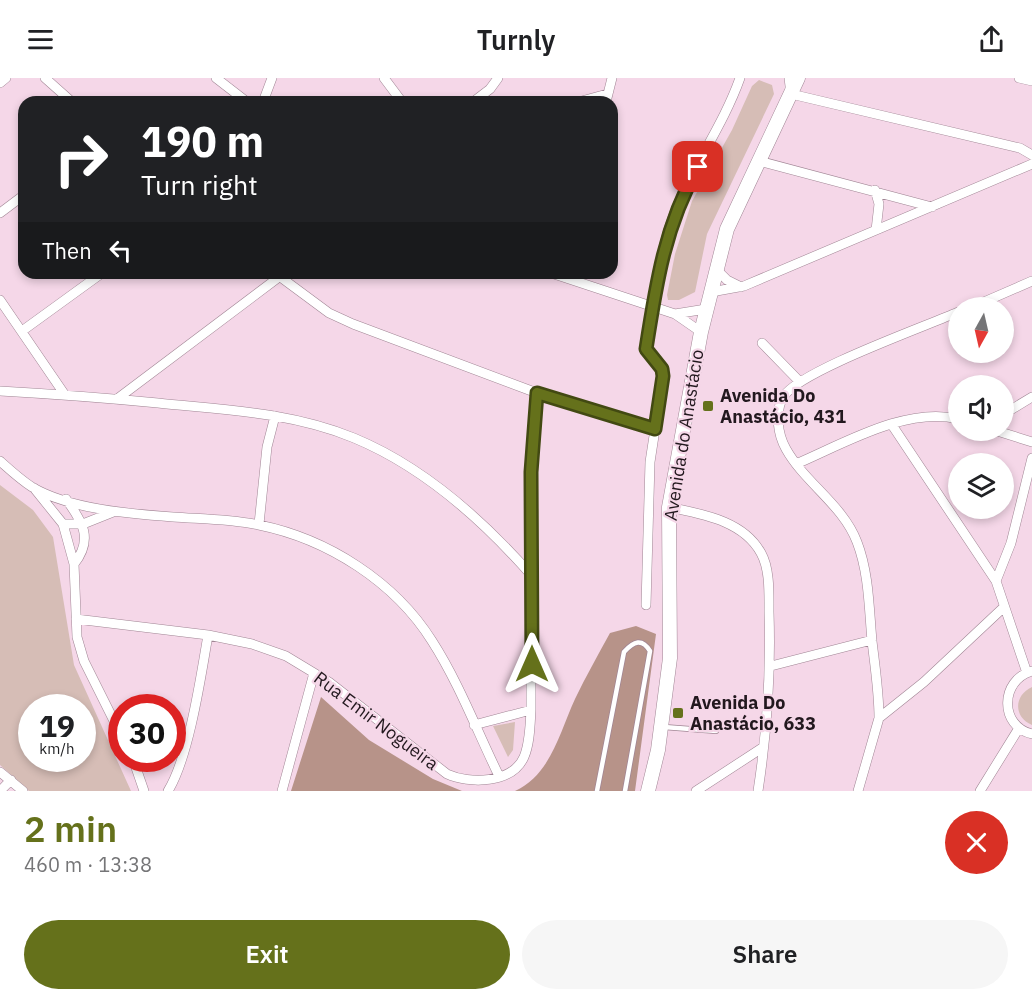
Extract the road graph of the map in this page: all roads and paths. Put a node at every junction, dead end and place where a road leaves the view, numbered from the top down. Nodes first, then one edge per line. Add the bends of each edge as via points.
1 (6, 78) edge
2 (45, 78) edge
3 (216, 78) edge
4 (272, 78) edge
5 (384, 78) edge
6 (498, 78) edge
7 (612, 78) edge
8 (740, 78) edge
9 (1019, 78) edge
10 (1032, 81) edge
11 (794, 82) edge
12 (0, 83) edge
13 (65, 96) edge
14 (239, 96) edge
15 (264, 96) edge
16 (398, 96) edge
17 (488, 96) edge
18 (608, 96) edge
19 (1032, 155) edge
20 (759, 161) junction
21 (1032, 164) edge
22 (875, 190) junction
23 (18, 200) edge
24 (932, 207) junction
25 (0, 213) edge
26 (876, 230) junction
27 (716, 269) junction
28 (94, 279) edge
29 (272, 279) edge
30 (282, 279) edge
31 (568, 279) edge
32 (1032, 281) edge
33 (741, 287) junction
34 (711, 292) junction
35 (995, 297) edge
36 (0, 300) edge
37 (652, 308) junction
38 (706, 309) junction
39 (675, 314) junction
40 (948, 316) edge
41 (22, 331) junction
42 (701, 332) junction
43 (762, 343) dead end
44 (799, 381) junction
45 (0, 391) edge
46 (537, 393) junction
47 (64, 395) junction
48 (1032, 397) edge
49 (117, 399) junction
50 (1014, 408) edge
51 (275, 416) junction
52 (948, 418) edge
53 (892, 425) junction
54 (655, 429) junction
55 (1014, 436) edge
56 (1032, 442) edge
57 (1032, 458) edge
58 (0, 461) edge
59 (795, 464) junction
60 (33, 487) junction
61 (66, 499) junction
62 (669, 507) junction
63 (113, 512) junction
64 (63, 524) junction
65 (83, 524) junction
66 (259, 524) junction
67 (74, 564) junction
68 (532, 576) junction
69 (996, 581) junction
70 (646, 605) dead end
71 (1004, 607) junction
72 (76, 620) junction
73 (208, 635) junction
74 (872, 640) junction
75 (771, 666) junction
76 (1029, 672) edge
77 (314, 673) junction
78 (108, 709) edge
79 (531, 710) junction
80 (879, 718) junction
81 (474, 725) junction
82 (662, 727) junction
83 (1018, 728) junction
84 (716, 731) dead end
85 (1032, 734) edge
86 (762, 747) junction
87 (0, 772) edge
88 (137, 772) edge
89 (499, 776) junction
90 (11, 780) junction
91 (0, 791) edge
92 (23, 791) edge
93 (144, 791) edge
94 (168, 791) edge
95 (282, 791) edge
96 (597, 791) edge
97 (625, 791) edge
98 (649, 791) edge
99 (696, 791) edge
100 (758, 791) edge
101 (858, 791) edge
102 (980, 791) edge

1 - 12 street
2 - 13 street
3 - 14 street
4 - 15 street
5 - 16 street
6 - 17 street
7 - 18 street
8 - 37 street, Avenida do Anastácio via 724,118 673,215
9 - 10 street
11 - 19 street via 1020,148
11 - 20 main road, Avenida do Anastácio
20 - 22 street
20 - 27 main road, Avenida do Anastácio via 727,229
21 - 24 street
22 - 24 street
22 - 26 street via 879,204
23 - 25 street
24 - 26 street
26 - 33 street
27 - 33 street
27 - 34 main road, Avenida do Anastácio
28 - 41 street
29 - 49 street
30 - 46 street via 329,313 353,324
31 - 37 street
32 - 35 street
33 - 34 street
34 - 38 main road, Avenida do Anastácio
36 - 41 street
37 - 39 street
37 - 54 street, Avenida do Anastácio via 646,349 663,376
38 - 39 street
38 - 42 main road, Avenida do Anastácio
39 - 42 street
40 - 44 street
41 - 47 street
42 - 62 main road, Avenida do Anastácio
43 - 44 street
44 - 59 street via 782,398 779,413 779,433
45 - 47 street
46 - 54 street
46 - 68 street, Rua Emir Nogueira via 531,472
47 - 49 street
48 - 50 street
49 - 51 street via 242,409
51 - 66 street via 267,447
51 - 68 street via 354,438 404,463 471,514
52 - 53 street via 921,416
53 - 59 street
53 - 69 street
54 - 70 street, Avenida do Anastácio via 647,491
55 - 56 street
57 - 69 street via 1011,543
58 - 60 street
59 - 74 street via 843,518 857,541
60 - 61 street
60 - 64 street
61 - 63 street
61 - 65 street
62 - 75 street via 718,518 747,536 761,552 769,597
62 - 82 main road, Avenida do Anastácio via 670,658
63 - 65 street
63 - 66 street
64 - 65 street
64 - 67 street
65 - 67 street via 83,543
66 - 81 street via 312,540 378,581 432,641
67 - 72 street
68 - 79 street, Rua Emir Nogueira
69 - 71 street
71 - 76 street
71 - 80 street
72 - 73 street, Rua Emir Nogueira
72 - 78 street via 84,661
73 - 77 street, Rua Emir Nogueira via 286,656
73 - 94 street via 201,679
74 - 75 street
74 - 80 street
75 - 86 street
76 - 83 street via 1012,686 1006,705
77 - 89 street, Rua Emir Nogueira via 447,774 475,782
77 - 95 street
79 - 81 street
79 - 89 street, Rua Emir Nogueira via 523,759 515,770
80 - 101 street
81 - 89 street
82 - 84 lane
82 - 98 main road, Avenida do Anastácio
83 - 85 street
83 - 102 street
86 - 99 street
86 - 100 street
87 - 90 street
88 - 93 street
90 - 91 street
90 - 92 street
96 - 97 lane via 624,652 630,644 640,641 650,651

